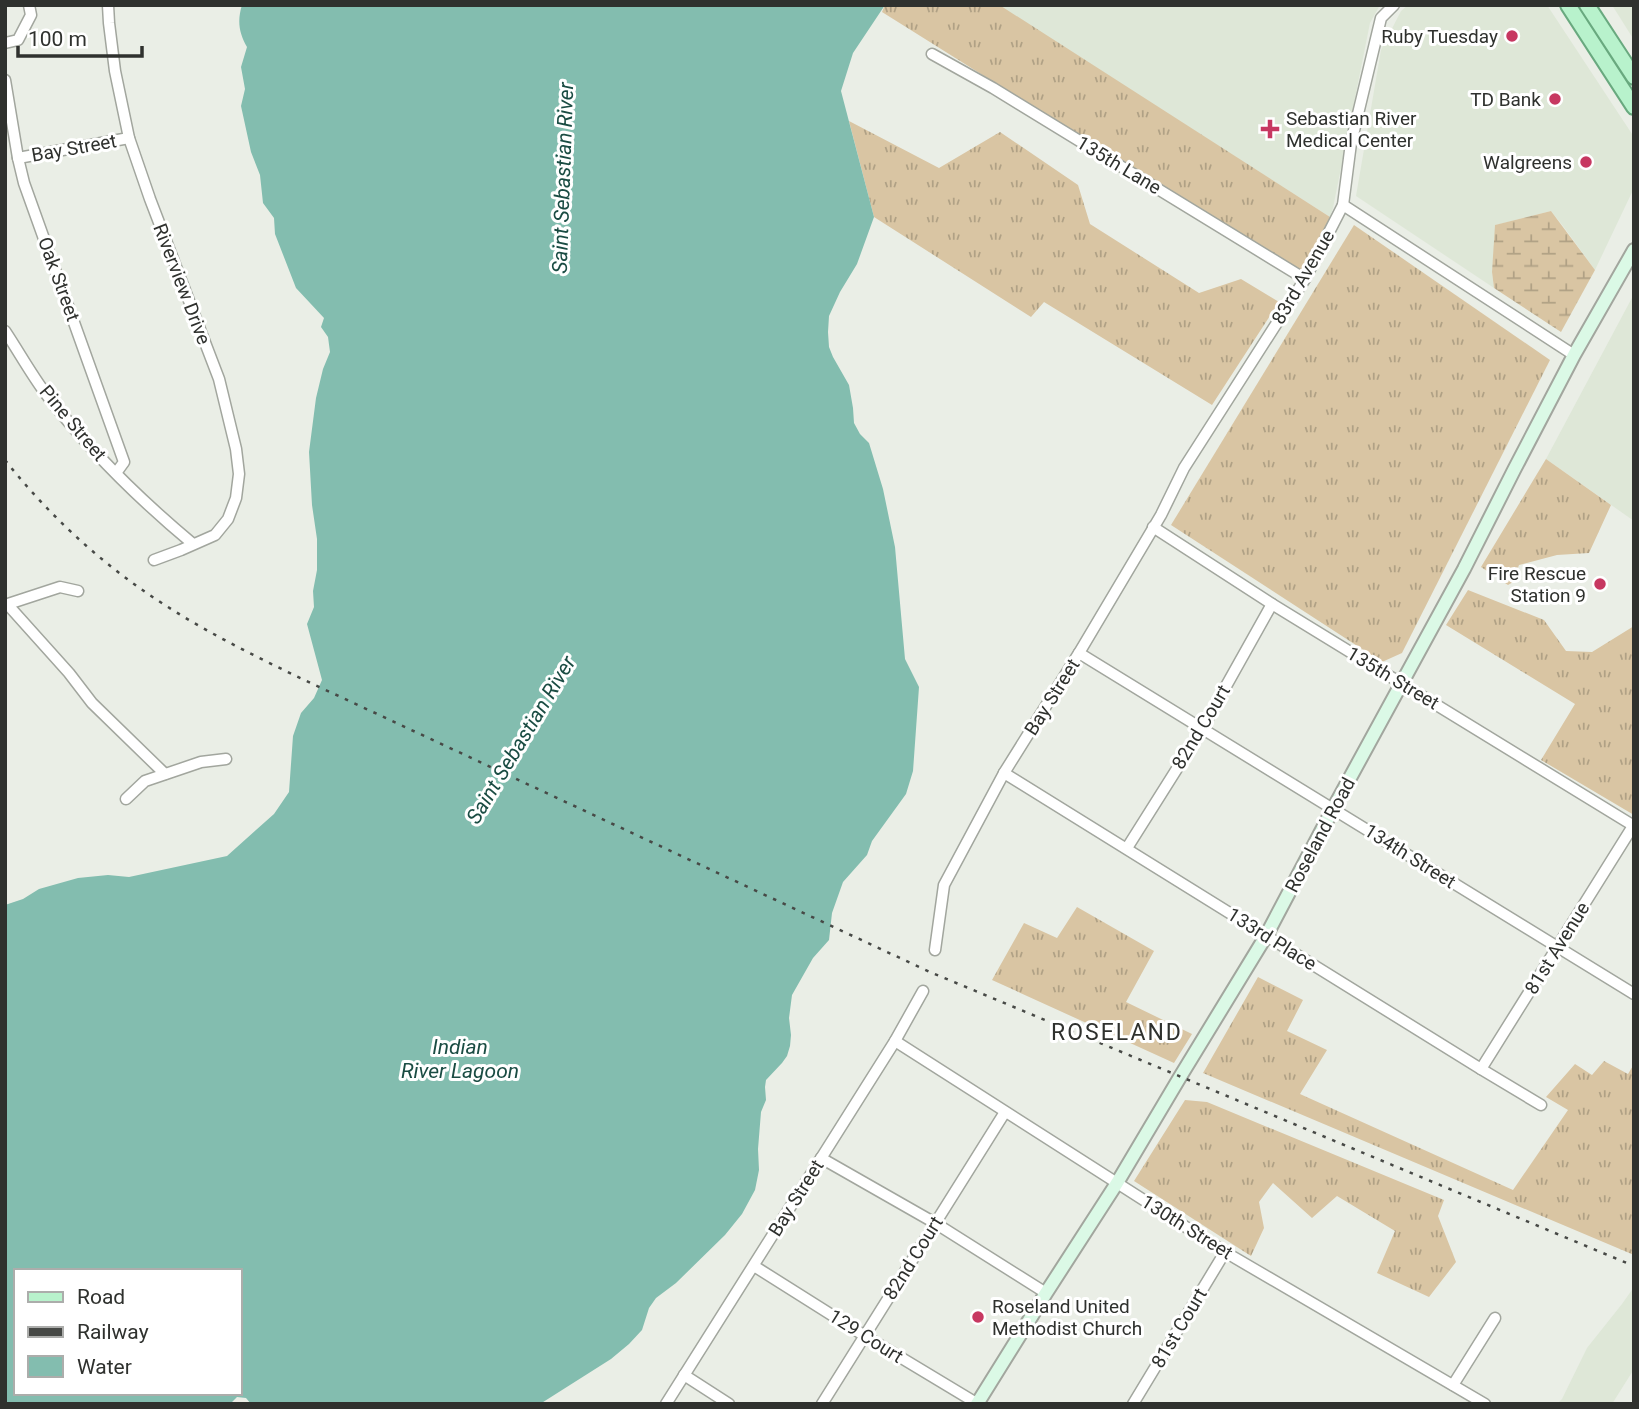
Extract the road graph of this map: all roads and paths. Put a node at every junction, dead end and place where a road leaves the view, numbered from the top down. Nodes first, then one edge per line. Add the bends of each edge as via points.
1 (29, 5) edge
2 (108, 5) edge
3 (1394, 5) edge
4 (1568, 5) edge
5 (1587, 5) edge
6 (5, 43) edge
7 (932, 54) dead end
8 (1634, 77) edge
9 (5, 80) edge
10 (1634, 107) edge
11 (129, 138) junction
12 (18, 158) junction
13 (1343, 205) junction
14 (1634, 250) edge
15 (1305, 279) junction
16 (5, 331) edge
17 (1574, 355) junction
18 (116, 472) junction
19 (1153, 527) junction
20 (193, 544) junction
21 (153, 559) dead end
22 (78, 591) dead end
23 (1272, 604) junction
24 (6, 605) edge
25 (1079, 653) junction
26 (1401, 683) junction
27 (1202, 729) junction
28 (226, 759) dead end
29 (1004, 773) junction
30 (165, 774) junction
31 (126, 799) dead end
32 (1333, 809) junction
33 (1634, 826) edge
34 (1127, 848) junction
35 (1266, 936) junction
36 (1558, 947) junction
37 (935, 950) dead end
38 (923, 991) dead end
39 (1634, 994) edge
40 (894, 1041) junction
41 (1480, 1069) junction
42 (1541, 1105) dead end
43 (1005, 1112) junction
44 (821, 1158) junction
45 (1117, 1183) junction
46 (935, 1223) junction
47 (1225, 1252) junction
48 (754, 1266) junction
49 (1046, 1293) junction
50 (1495, 1318) dead end
51 (865, 1336) junction
52 (684, 1375) junction
53 (1453, 1385) junction
54 (666, 1404) edge
55 (729, 1404) edge
56 (822, 1404) edge
57 (978, 1404) edge
58 (1133, 1404) edge
59 (1485, 1404) edge

1 - 6 street via 31,15 18,40
2 - 11 street, Riverview Drive
3 - 13 street, 83rd Avenue via 1381,19 1351,143
4 - 10 main road
5 - 8 main road
7 - 15 street, 135th Lane
9 - 12 street, Oak Street
11 - 12 street, Bay Street
11 - 20 street, Riverview Drive via 219,379 236,449 239,474 228,519 215,535
12 - 18 street, Oak Street via 124,462
13 - 15 street, 83rd Avenue
13 - 17 street
14 - 17 main road, Roseland Road
15 - 19 street, 83rd Avenue via 1184,468
16 - 18 street, Pine Street via 44,392
17 - 26 main road, Roseland Road
18 - 20 street, Pine Street via 149,508
19 - 23 street, 135th Street
19 - 25 street, Bay Street
20 - 21 street, Riverview Drive
22 - 24 street via 60,587
23 - 26 street, 135th Street
23 - 27 street, 82nd Court
24 - 30 street via 92,703
25 - 27 street, 134th Street
25 - 29 street, Bay Street
26 - 32 main road, Roseland Road
26 - 33 street, 135th Street
27 - 32 street, 134th Street
27 - 34 street, 82nd Court
28 - 30 street
29 - 34 street, 133rd Place
29 - 37 street, Bay Street via 944,885
30 - 31 street via 145,781
32 - 35 main road, Roseland Road
32 - 36 street, 134th Street
33 - 36 street, 81st Avenue
34 - 35 street, 133rd Place
35 - 41 street, 133rd Place
35 - 45 main road, Roseland Road
36 - 39 street, 134th Street
36 - 41 street, 81st Avenue
38 - 40 street, Bay Street
40 - 43 street, 130th Street
40 - 44 street, Bay Street
41 - 42 street, 133rd Place
43 - 45 street, 130th Street
43 - 46 street, 82nd Court
44 - 46 street
44 - 48 street, Bay Street
45 - 47 street, 130th Street
45 - 49 main road, Roseland Road
46 - 49 street
46 - 51 street, 82nd Court
47 - 53 street, 130th Street
47 - 58 street, 81st Court
48 - 51 street, 129 Court
48 - 52 street, Bay Street
49 - 57 main road, Roseland Road
50 - 53 street
51 - 56 street, 82nd Court
51 - 57 street, 129 Court
52 - 54 street, Bay Street
52 - 55 street
53 - 59 street, 130th Street

